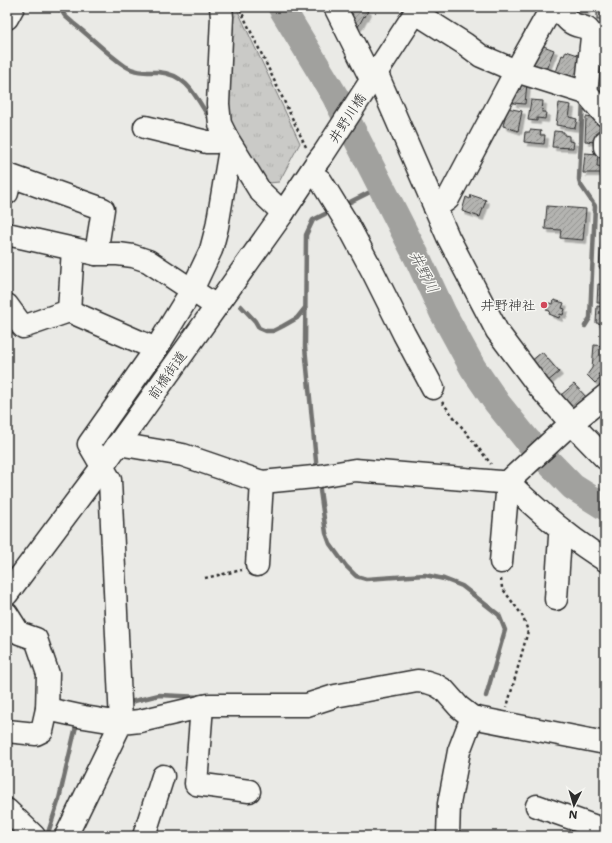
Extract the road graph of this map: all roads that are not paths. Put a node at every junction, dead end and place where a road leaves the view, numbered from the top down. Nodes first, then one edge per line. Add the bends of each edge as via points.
1 (12, 7) edge
2 (221, 7) edge
3 (334, 7) edge
4 (552, 7) edge
5 (557, 7) edge
6 (418, 10) edge
7 (7, 18) edge
8 (516, 71) junction
9 (372, 78) junction
10 (586, 93) junction
11 (605, 115) edge
12 (145, 127) dead end
13 (605, 142) edge
14 (229, 143) junction
15 (605, 147) edge
16 (316, 151) joint
17 (310, 173) junction
18 (7, 193) edge
19 (435, 208) junction
20 (283, 213) junction
21 (7, 234) edge
22 (72, 249) junction
23 (96, 254) junction
24 (192, 290) junction
25 (7, 305) edge
26 (216, 306) junction
27 (69, 311) junction
28 (156, 349) junction
29 (433, 388) road end
30 (605, 397) edge
31 (569, 425) junction
32 (118, 444) junction
33 (605, 458) edge
34 (102, 467) junction
35 (509, 480) junction
36 (262, 482) junction
37 (563, 532) junction
38 (605, 560) edge
39 (500, 562) road end
40 (257, 565) road end
41 (7, 594) edge
42 (556, 599) dead end
43 (7, 614) edge
44 (202, 706) junction
45 (47, 709) junction
46 (472, 717) junction
47 (121, 723) junction
48 (7, 731) edge
49 (605, 743) edge
50 (163, 776) dead end
51 (249, 791) dead end
52 (537, 806) dead end
53 (7, 810) edge
54 (605, 830) edge
55 (34, 836) edge
56 (66, 836) edge
57 (144, 836) edge
58 (448, 836) edge

1 - 7 street
2 - 14 street via 218,104 220,124
3 - 9 street
4 - 8 street
5 - 10 street via 570,22 591,32
6 - 8 street via 481,56
6 - 9 street
8 - 10 street
8 - 19 street via 448,199
9 - 16 street, 井野川橋
9 - 19 street
10 - 11 street
12 - 14 street via 207,142
13 - 15 street
14 - 20 street via 260,191
14 - 24 street via 217,228 211,250
16 - 17 street, 前橋街道
17 - 20 street, 前橋街道
17 - 29 street via 321,181 348,225
18 - 23 street via 11,176 103,208
19 - 31 street via 497,331
20 - 26 street, 前橋街道
21 - 22 street
22 - 23 street
22 - 27 street
23 - 24 street via 133,256 148,261
24 - 26 street
24 - 28 street
25 - 27 street via 23,327
26 - 32 street, 前橋街道
27 - 28 street
28 - 34 street via 89,444
30 - 31 street
31 - 33 street
31 - 35 street
32 - 34 street, 前橋街道
32 - 36 street via 183,456
34 - 41 street, 前橋街道
34 - 47 street via 110,480
35 - 36 street via 475,481 355,470
35 - 37 street via 539,512
35 - 39 street
36 - 40 street
37 - 38 street
37 - 42 street via 560,536
43 - 45 street via 19,633 36,639 48,674
44 - 46 street via 307,706 335,696 418,681 436,685 444,690
44 - 47 street
44 - 51 street via 196,784
45 - 47 street
45 - 48 street via 42,730 36,734
46 - 49 street
46 - 58 street via 459,751 449,804
47 - 56 street
50 - 57 street
52 - 54 street
53 - 55 street

